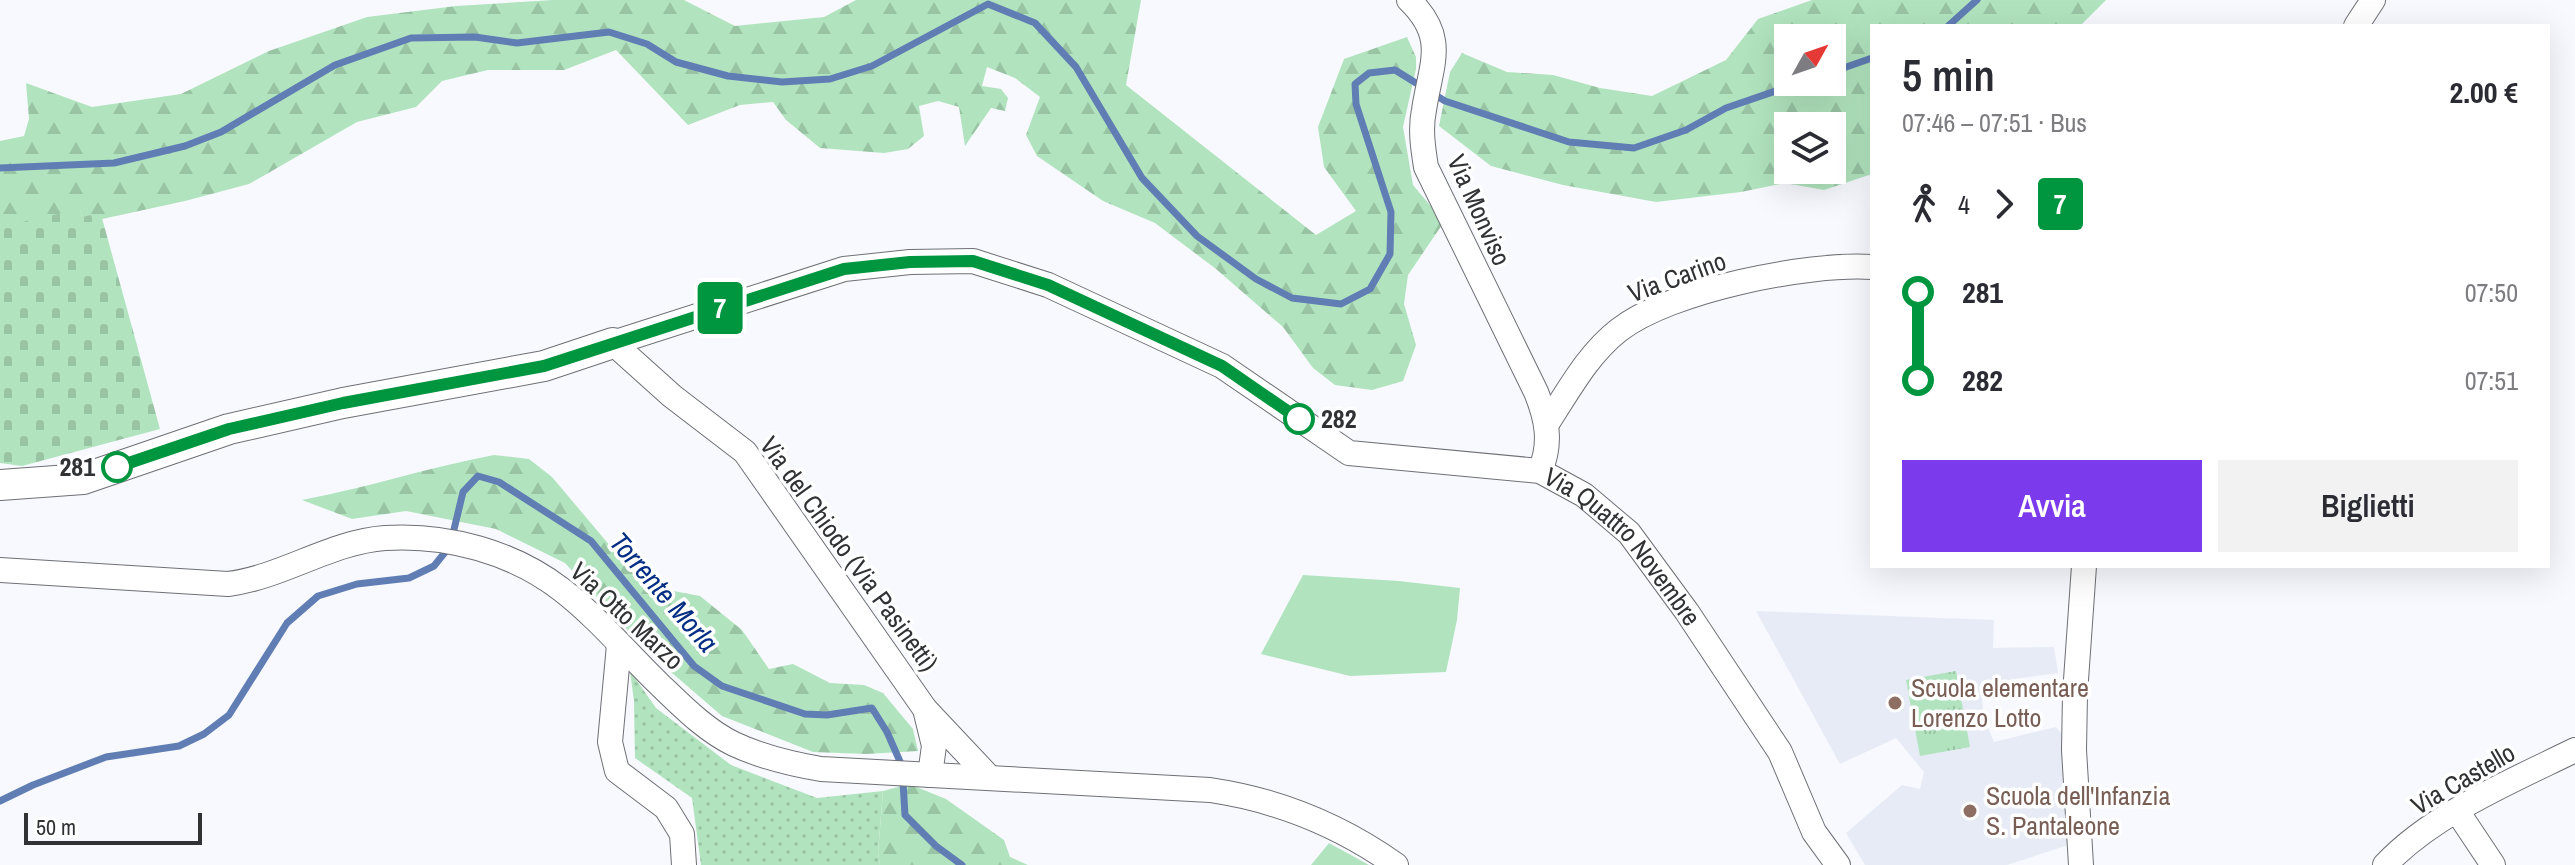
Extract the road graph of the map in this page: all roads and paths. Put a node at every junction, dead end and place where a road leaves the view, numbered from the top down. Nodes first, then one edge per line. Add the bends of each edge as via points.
1 (1409, 0) edge
2 (2373, 0) edge
3 (2357, 24) edge
4 (1870, 267) edge
5 (613, 343) junction
6 (1548, 422) junction
7 (1540, 471) junction
8 (3, 490) edge
9 (0, 552) edge
10 (2084, 568) edge
11 (0, 570) edge
12 (37, 573) junction
13 (619, 645) junction
14 (925, 709) junction
15 (2575, 750) edge
16 (928, 775) junction
17 (990, 778) junction
18 (2457, 811) junction
19 (684, 865) edge
20 (1396, 865) edge
21 (1838, 865) edge
22 (2081, 865) edge
23 (2385, 865) edge
24 (2493, 865) edge

1 - 6 street, Via Monviso via 1433,34 1423,113 1426,167
2 - 3 street
4 - 6 street, Via Carino via 1797,271 1708,290 1649,313 1620,328 1598,349
5 - 7 street, Via Quattro Novembre via 844,269 973,261 1048,285 1222,366 1349,453
5 - 8 street, Via Quattro Novembre via 544,366 229,429 83,479
5 - 14 street, Via del Chiodo (Via Pasinetti) via 745,452
6 - 7 street
7 - 21 street, Via Quattro Novembre via 1584,495 1629,533 1780,752 1814,832
9 - 12 street, Via Otto Marzo
10 - 22 street via 2074,708
11 - 12 street, Via Otto Marzo
12 - 13 street, Via Otto Marzo via 228,584 256,581 343,547 384,538 436,540 485,549 531,569 563,591
13 - 16 street, Via Otto Marzo via 691,715 732,743 779,762 821,769
13 - 19 street via 610,742 617,771 666,808 682,834
14 - 16 street via 934,746
14 - 17 street
15 - 18 street, Via Castello
16 - 17 street, Via Otto Marzo
17 - 20 street, Via Otto Marzo via 1247,796 1299,812
18 - 23 street, Via Castello
18 - 24 street

